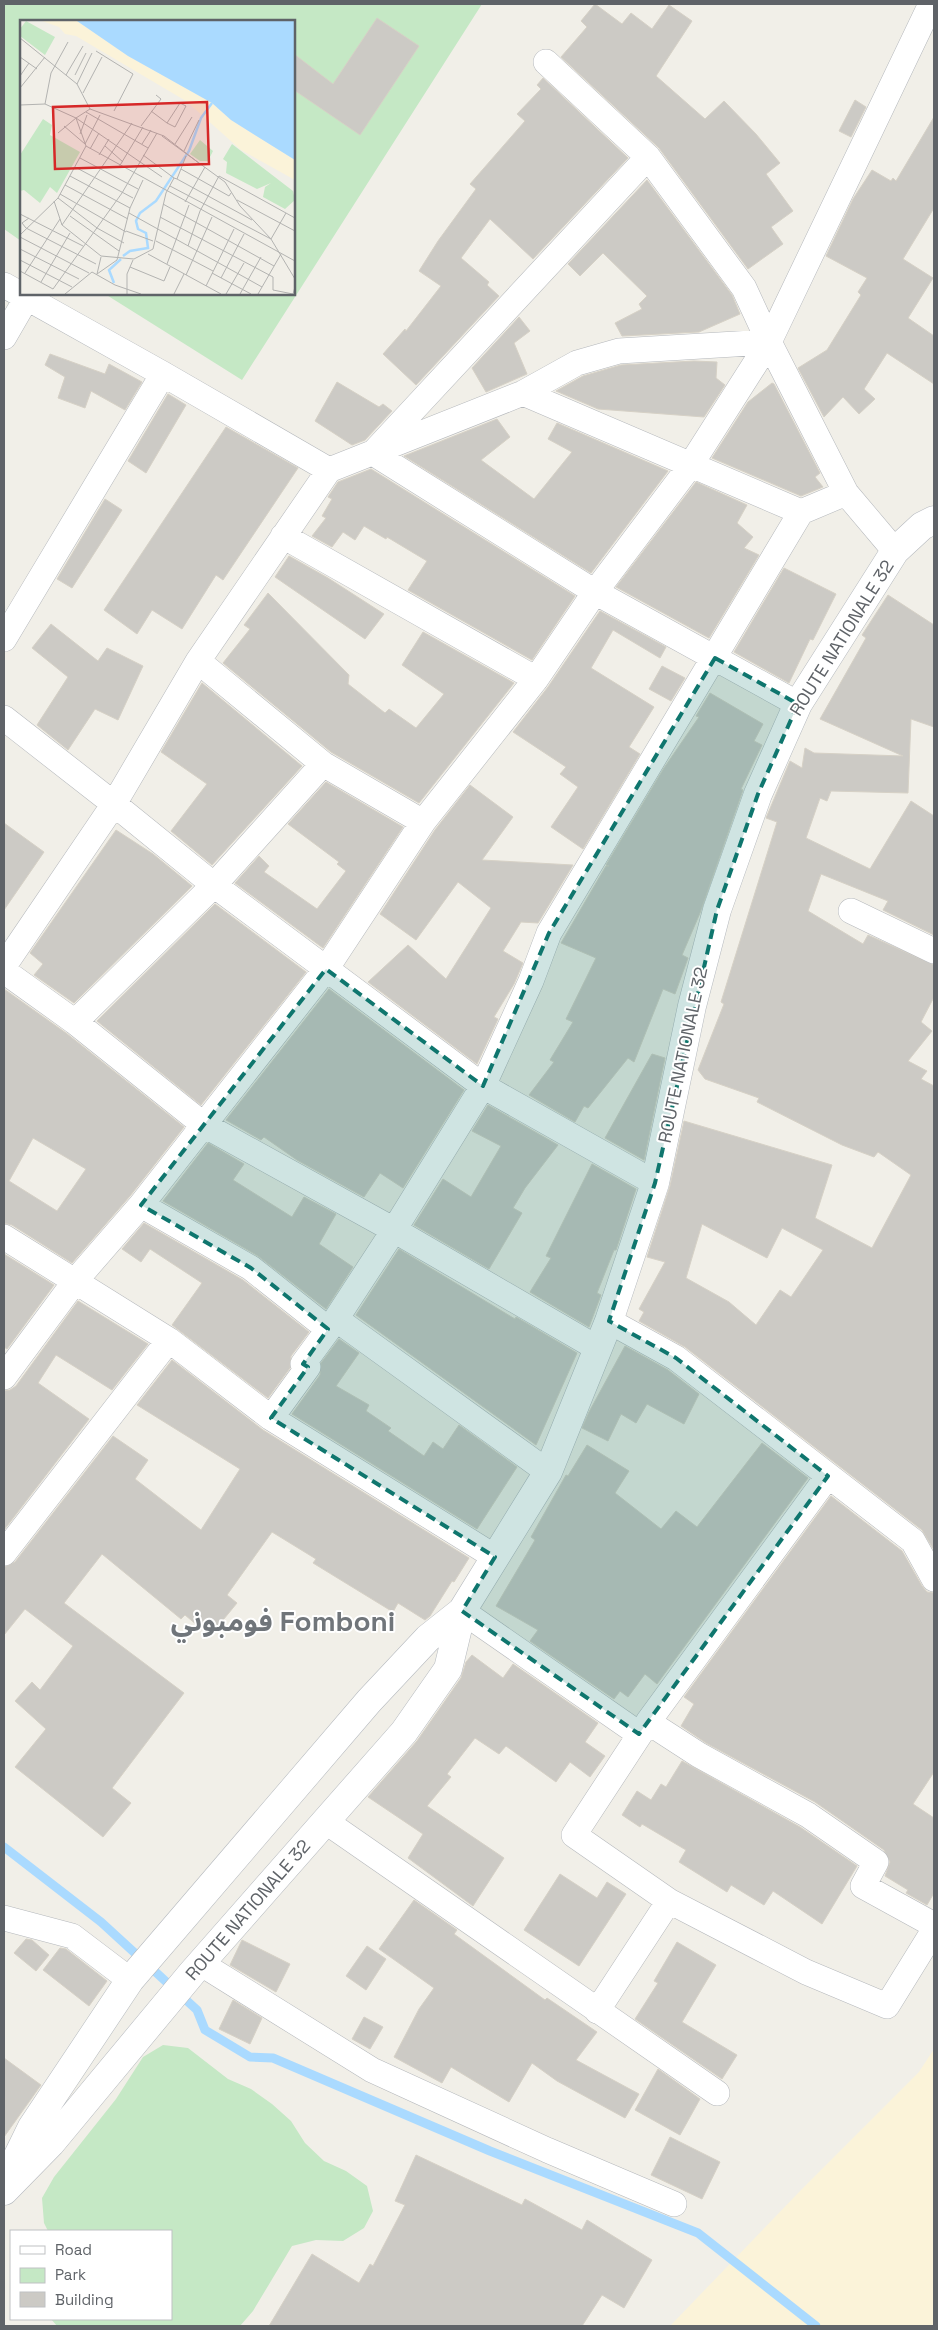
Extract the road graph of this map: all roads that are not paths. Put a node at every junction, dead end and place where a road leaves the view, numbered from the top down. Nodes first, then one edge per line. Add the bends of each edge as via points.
1 (931, 4) edge
2 (546, 62) dead end
3 (648, 157) junction
4 (4, 285) edge
5 (26, 299) junction
6 (4, 337) edge
7 (769, 342) junction
8 (163, 374) junction
9 (523, 393) junction
10 (373, 454) junction
11 (690, 466) junction
12 (329, 470) junction
13 (846, 493) junction
14 (801, 512) junction
15 (934, 520) edge
16 (283, 536) junction
17 (895, 551) junction
18 (595, 592) junction
19 (4, 640) edge
20 (715, 658) junction
21 (198, 661) junction
22 (536, 679) junction
23 (798, 704) junction
24 (4, 718) edge
25 (324, 764) junction
26 (114, 804) junction
27 (424, 822) junction
28 (214, 885) junction
29 (851, 911) dead end
30 (934, 951) edge
31 (4, 966) edge
32 (326, 969) junction
33 (4, 971) edge
34 (75, 1022) junction
35 (483, 1086) junction
36 (204, 1125) junction
37 (655, 1183) junction
38 (141, 1205) junction
39 (394, 1230) junction
40 (4, 1237) edge
41 (76, 1280) junction
42 (609, 1321) junction
43 (332, 1324) junction
44 (169, 1340) junction
45 (597, 1348) junction
46 (4, 1377) edge
47 (271, 1418) junction
48 (548, 1472) junction
49 (828, 1476) junction
50 (4, 1552) edge
51 (495, 1557) junction
52 (934, 1579) edge
53 (462, 1611) junction
54 (644, 1728) junction
55 (325, 1821) junction
56 (669, 1902) junction
57 (4, 1918) edge
58 (934, 1925) edge
59 (934, 1930) edge
60 (196, 1968) junction
61 (134, 1975) junction
62 (597, 2011) junction
63 (717, 2093) dead end
64 (4, 2184) edge
65 (4, 2192) edge
66 (674, 2204) dead end

1 - 7 street
2 - 3 street
3 - 7 street via 744,288
3 - 10 street
4 - 5 street
5 - 6 street
5 - 8 street
7 - 9 street via 619,351 577,364
7 - 11 street
7 - 13 street
8 - 12 street
8 - 19 street
9 - 10 street
9 - 11 street
10 - 12 street
10 - 18 street
11 - 14 street
11 - 18 street
12 - 16 street
13 - 14 street
13 - 17 street
14 - 20 street
15 - 17 street, ROUTE NATIONALE 32 via 922,526
16 - 21 street
16 - 22 street
17 - 23 street, ROUTE NATIONALE 32
18 - 20 street
18 - 22 street
20 - 23 street
20 - 35 street via 549,933
21 - 25 street
21 - 26 street
22 - 27 street
23 - 37 street, ROUTE NATIONALE 32 via 758,794 717,910 692,1006
24 - 26 street
25 - 27 street
25 - 28 street
26 - 28 street
26 - 31 street
27 - 32 street
28 - 32 street
28 - 34 street
29 - 30 street
32 - 35 street
32 - 36 street
33 - 34 street
34 - 36 street
35 - 37 street
35 - 39 street
36 - 38 street
36 - 39 street
37 - 42 street, ROUTE NATIONALE 32
38 - 41 street
38 - 43 street via 251,1268
39 - 43 street
39 - 45 street
40 - 41 street
41 - 44 street
41 - 46 street
42 - 45 street, ROUTE NATIONALE 32
42 - 49 street via 676,1358
43 - 47 street via 304,1364 308,1368
43 - 48 street
44 - 47 street
44 - 50 street
45 - 48 street, ROUTE NATIONALE 32
47 - 51 street
48 - 51 street, ROUTE NATIONALE 32
49 - 52 street via 913,1541
49 - 54 street
51 - 53 street, ROUTE NATIONALE 32
53 - 54 street
53 - 55 street, ROUTE NATIONALE 32 via 448,1669 404,1732
53 - 61 street, ROUTE NATIONALE 32 via 428,1638 369,1701
54 - 56 street via 574,1835
54 - 58 street via 808,1815 876,1862 864,1886
55 - 60 street, ROUTE NATIONALE 32
55 - 62 street
56 - 59 street via 806,1972 887,2006
56 - 62 street
57 - 61 street via 72,1936
60 - 65 street, ROUTE NATIONALE 32 via 51,2143
60 - 66 street via 372,2070
61 - 64 street, ROUTE NATIONALE 32 via 32,2127
62 - 63 street

